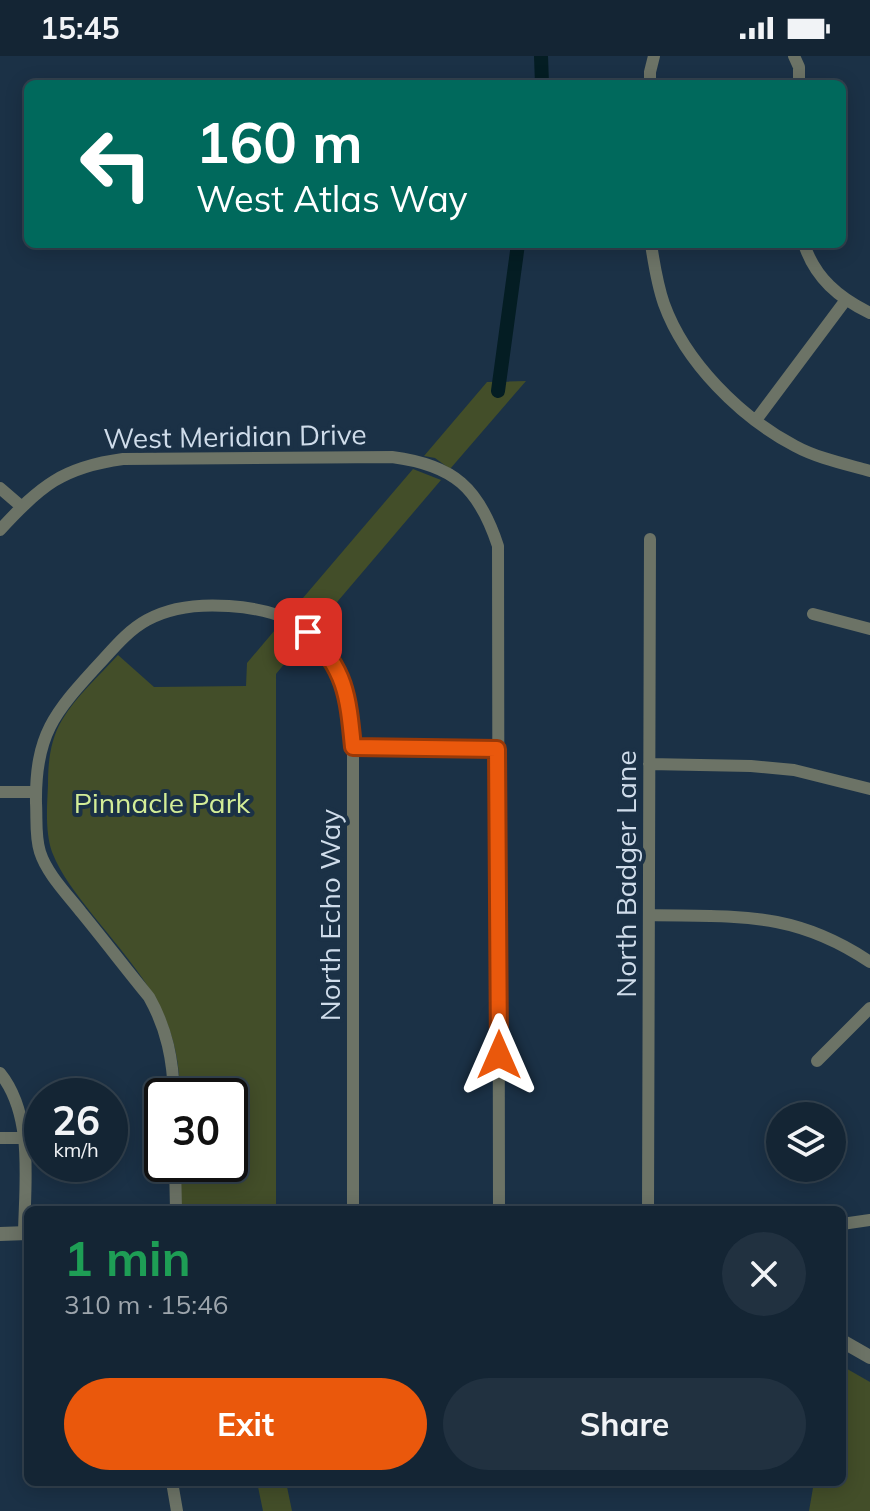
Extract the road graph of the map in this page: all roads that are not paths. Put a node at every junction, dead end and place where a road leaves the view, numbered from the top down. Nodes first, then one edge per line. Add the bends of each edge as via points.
1 (654, 56) edge
2 (794, 56) edge
3 (650, 80) edge
4 (799, 80) edge
5 (652, 248) edge
6 (806, 248) edge
7 (845, 301) junction
8 (870, 313) edge
9 (756, 420) junction
10 (870, 471) edge
11 (0, 488) edge
12 (22, 507) junction
13 (0, 530) edge
14 (650, 539) dead end
15 (813, 614) dead end
16 (870, 629) edge
17 (353, 747) junction
18 (497, 749) junction
19 (649, 764) junction
20 (870, 789) edge
21 (0, 792) edge
22 (36, 792) junction
23 (649, 915) junction
24 (870, 962) edge
25 (870, 1008) edge
26 (817, 1061) dead end
27 (0, 1073) edge
28 (173, 1078) edge
29 (0, 1138) edge
30 (23, 1138) junction
31 (175, 1182) edge
32 (25, 1206) edge
33 (176, 1206) edge
34 (353, 1206) edge
35 (499, 1206) edge
36 (648, 1206) edge
37 (870, 1220) edge
38 (846, 1223) edge
39 (24, 1233) edge
40 (0, 1234) edge
41 (846, 1343) edge
42 (870, 1357) edge
43 (173, 1486) edge
44 (177, 1511) edge

1 - 3 street
2 - 4 street
5 - 9 street via 665,307 695,361
6 - 7 street via 818,276
7 - 8 street
7 - 9 street
9 - 10 street via 796,446
11 - 12 street
12 - 13 street, West Meridian Drive
12 - 18 street, West Meridian Drive via 70,471 123,459 392,457 435,466 478,498 498,546
14 - 19 street, North Badger Lane
15 - 16 street
17 - 18 street
17 - 22 street, North Echo Way via 338,668 308,632 269,611 185,607 165,611 129,632 54,716 41,746
17 - 34 street, North Echo Way
18 - 35 street
19 - 20 street via 794,770
19 - 23 street, North Badger Lane
21 - 22 street
22 - 28 street via 40,852 56,880 149,997 159,1014
23 - 24 street via 774,920 847,947
23 - 36 street, North Badger Lane
25 - 26 street
27 - 30 street via 16,1101
29 - 30 street
30 - 32 street
31 - 33 street
37 - 38 street
39 - 40 street
41 - 42 street
43 - 44 street

